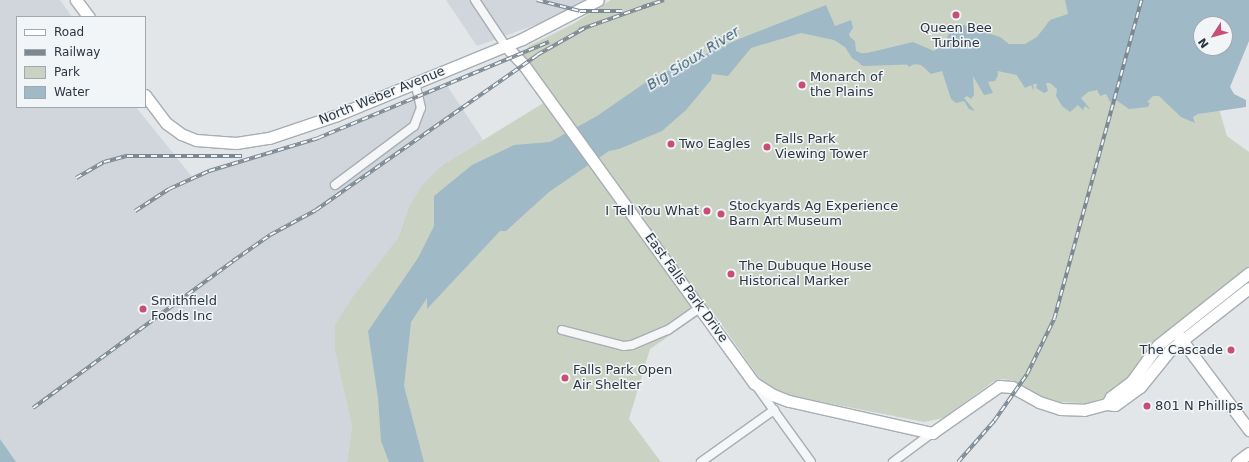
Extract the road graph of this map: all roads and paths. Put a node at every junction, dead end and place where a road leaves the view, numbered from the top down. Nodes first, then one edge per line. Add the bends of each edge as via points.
1 (76, 0) edge
2 (475, 0) edge
3 (598, 0) edge
4 (88, 16) edge
5 (505, 45) junction
6 (416, 82) junction
7 (146, 97) edge
8 (335, 185) dead end
9 (1249, 273) edge
10 (1249, 288) edge
11 (700, 308) junction
12 (562, 330) dead end
13 (1176, 331) junction
14 (1182, 340) junction
15 (754, 383) junction
16 (1107, 404) junction
17 (774, 410) junction
18 (1249, 430) edge
19 (932, 433) junction
20 (1249, 453) edge
21 (702, 462) edge
22 (811, 462) edge
23 (893, 462) edge
24 (1237, 462) edge

1 - 4 street
2 - 5 street
3 - 5 street, North Weber Avenue via 558,23
5 - 6 street, North Weber Avenue
5 - 11 street, East Falls Park Drive via 516,55
6 - 7 street, North Weber Avenue via 315,123 268,138 244,142 196,140 173,130
6 - 8 street via 422,108 414,126
9 - 13 street
10 - 14 street
11 - 12 street via 668,330 632,345 624,346
11 - 15 street, East Falls Park Drive
13 - 14 street
13 - 16 street via 1154,349 1132,381
14 - 16 street via 1164,356 1137,390 1115,404
14 - 18 street
15 - 17 street
15 - 19 street, East Falls Park Drive via 789,401
16 - 19 street via 1084,410 1060,409 1012,387 1000,386
17 - 21 street
17 - 22 street
19 - 23 street
20 - 24 street

